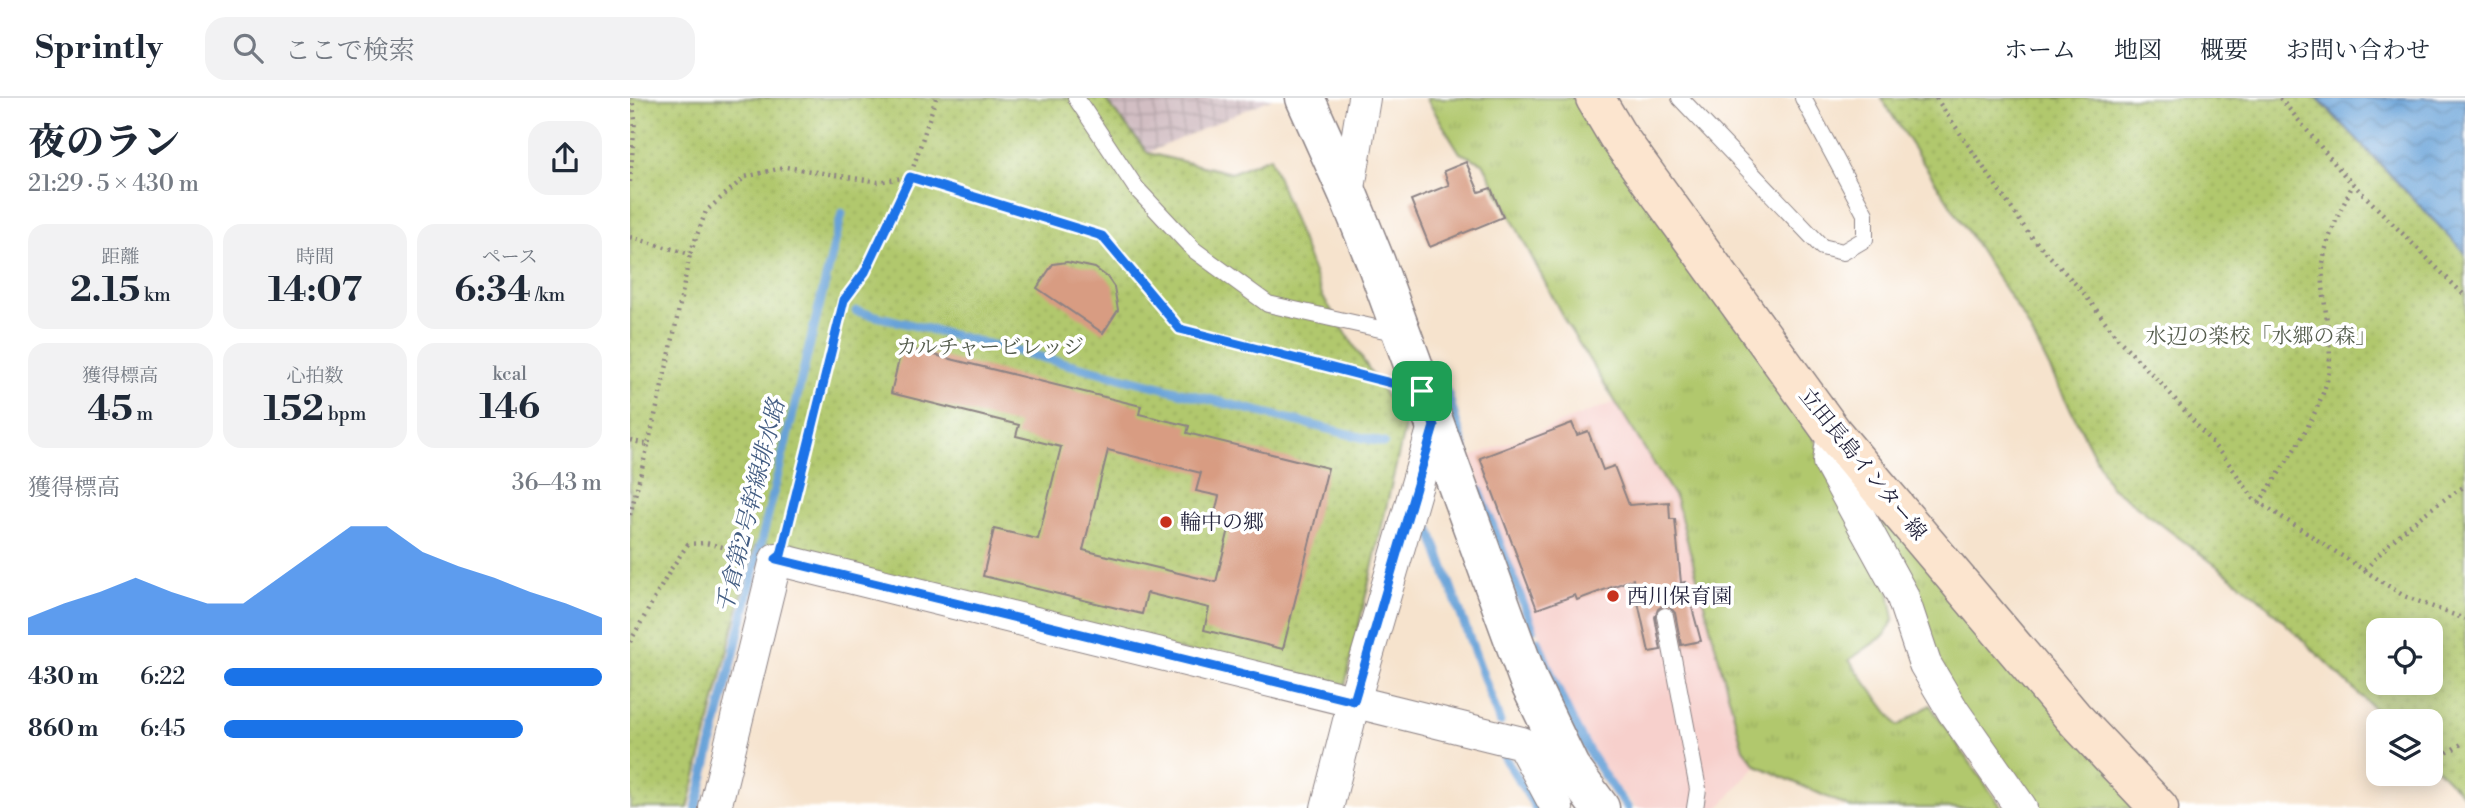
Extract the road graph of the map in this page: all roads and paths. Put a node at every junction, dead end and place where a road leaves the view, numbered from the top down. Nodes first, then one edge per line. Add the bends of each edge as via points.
1 (632, 98) edge
2 (936, 98) edge
3 (1076, 98) edge
4 (1305, 98) edge
5 (1364, 98) edge
6 (1595, 98) edge
7 (1680, 98) edge
8 (1803, 98) edge
9 (1936, 98) edge
10 (2280, 98) edge
11 (910, 177) junction
12 (630, 182) edge
13 (2353, 184) junction
14 (1348, 194) junction
15 (630, 237) edge
16 (690, 254) junction
17 (2465, 296) edge
18 (1401, 333) junction
19 (1422, 391) junction
20 (1434, 426) junction
21 (1833, 433) junction
22 (630, 440) edge
23 (648, 445) junction
24 (2465, 486) edge
25 (2259, 503) junction
26 (630, 515) edge
27 (745, 552) dead end
28 (776, 559) junction
29 (2365, 570) junction
30 (1665, 616) dead end
31 (2465, 619) edge
32 (630, 642) edge
33 (1354, 701) junction
34 (2465, 742) edge
35 (2443, 755) edge
36 (715, 808) edge
37 (1327, 808) edge
38 (1557, 808) edge
39 (1600, 808) edge
40 (1695, 808) edge
41 (2021, 808) edge
42 (2159, 808) edge

1 - 12 path via 635,120
2 - 11 path
3 - 18 lane via 1136,188 1194,250 1268,304
4 - 14 street
5 - 14 street
6 - 21 main road, 立田長島インター線
7 - 8 lane via 1822,247 1843,252 1865,239 1865,214
9 - 25 path via 2029,234 2169,392
10 - 13 path
11 - 16 path via 878,181 786,167 745,177 706,211
11 - 19 path via 1102,236 1180,329
11 - 28 path via 865,272 844,300 781,555
13 - 17 path
13 - 25 path via 2323,261 2327,380 2293,452
14 - 18 street
15 - 16 path
16 - 23 path
18 - 19 street
19 - 20 street
20 - 33 street
20 - 39 street via 1529,682 1570,767
21 - 41 street via 1829,462 1902,595 1925,664
21 - 42 main road, 立田長島インター線 via 2073,717
22 - 23 path
23 - 26 path
24 - 29 path via 2421,514
25 - 29 path
27 - 32 path via 706,542 688,544
28 - 33 street
28 - 36 street
29 - 31 path via 2404,596
30 - 40 lane via 1698,789
33 - 37 street
33 - 38 street via 1522,743
34 - 35 path

